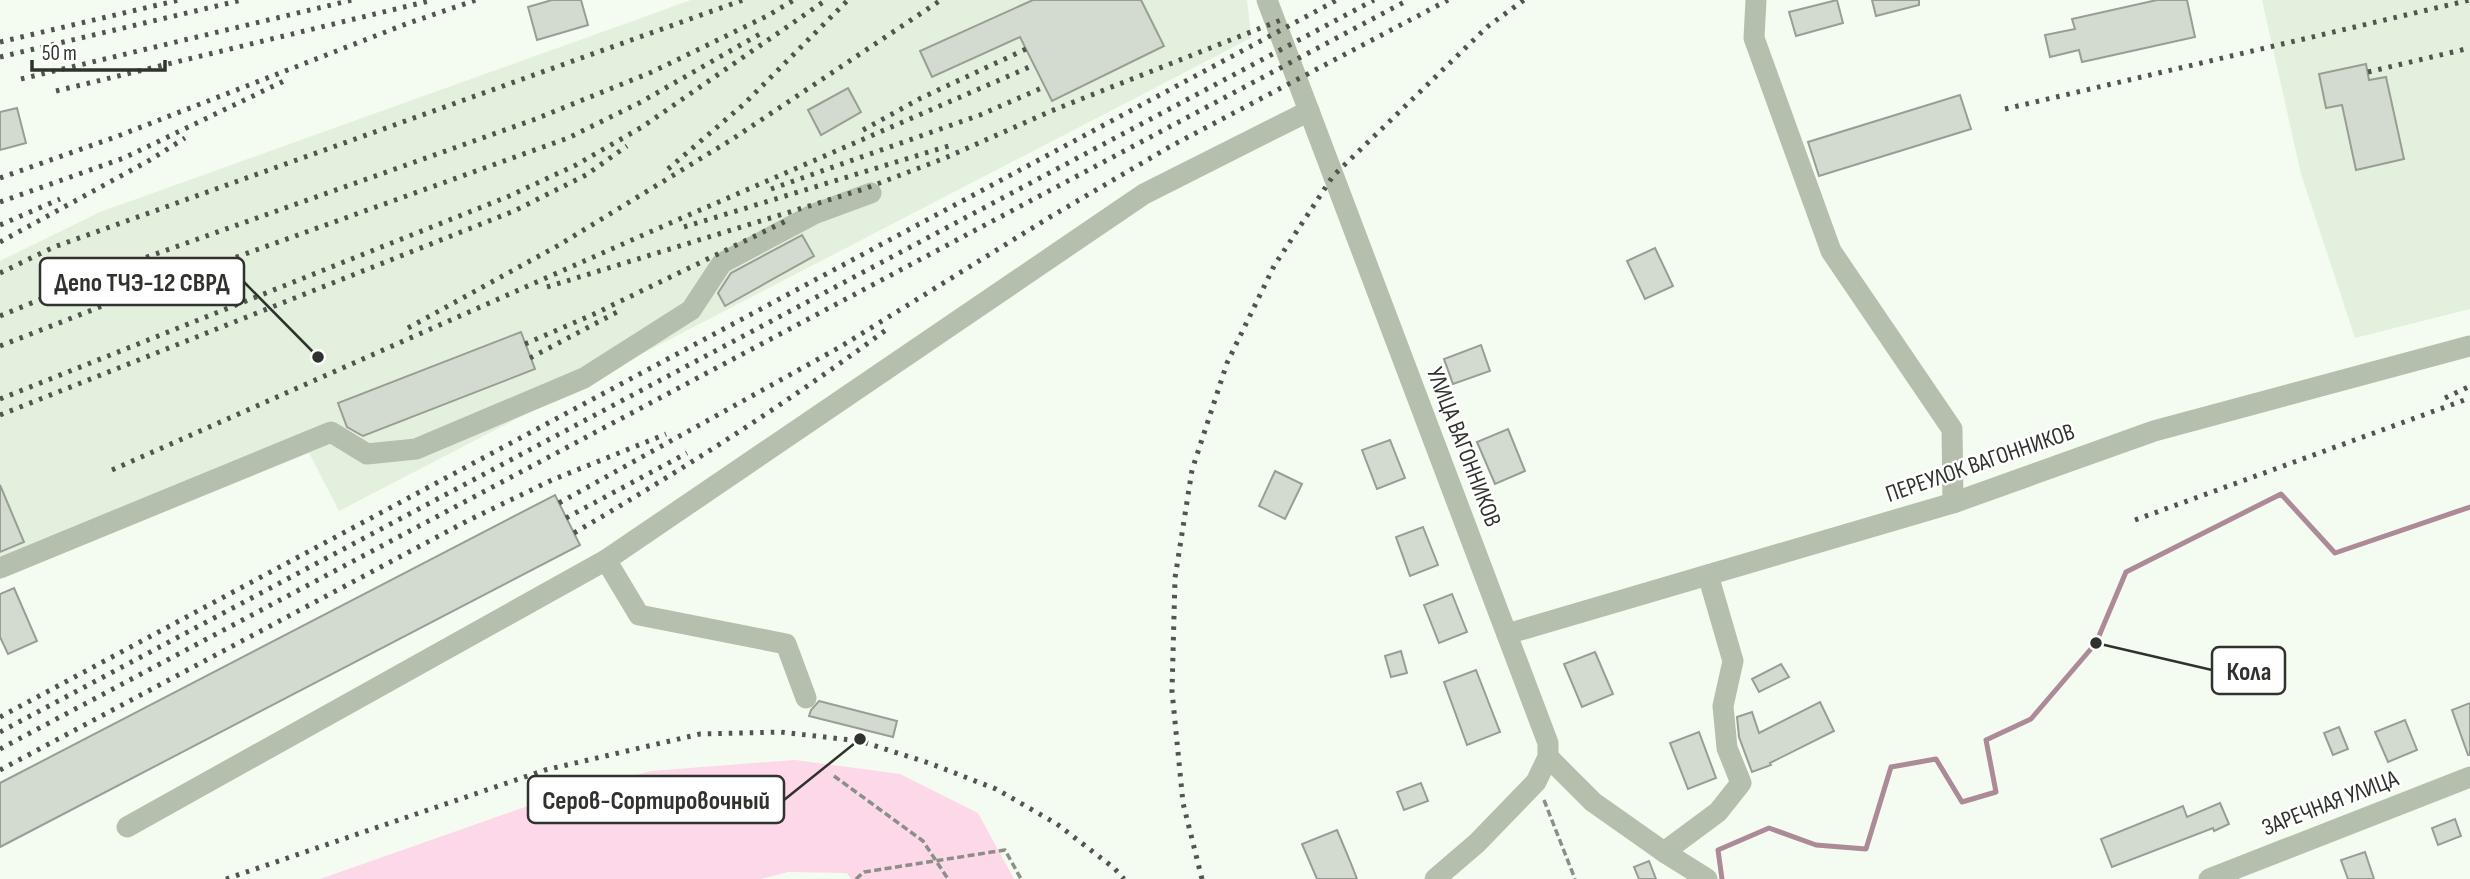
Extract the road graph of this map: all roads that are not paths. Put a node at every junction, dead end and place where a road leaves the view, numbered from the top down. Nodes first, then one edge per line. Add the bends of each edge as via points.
1 (1267, 0) edge
2 (1756, 0) edge
3 (1309, 111) junction
4 (871, 193) dead end
5 (2470, 346) edge
6 (1953, 503) junction
7 (606, 560) junction
8 (0, 568) edge
9 (1708, 575) junction
10 (1507, 634) junction
11 (806, 698) dead end
12 (1548, 758) junction
13 (2470, 777) edge
14 (127, 827) dead end
15 (1664, 852) junction
16 (1434, 879) edge
17 (1707, 879) edge
18 (2209, 879) edge

1 - 3 street, УЛИЦА ВАГОННИКОВ
2 - 6 street via 1754,38 1831,251 1952,429
3 - 7 street via 1144,194
3 - 10 street, УЛИЦА ВАГОННИКОВ
4 - 8 street via 814,214 722,263 691,310 572,383 416,449 367,454 331,432
5 - 6 street, ПЕРЕУЛОК ВАГОННИКОВ via 2154,431
6 - 9 street, ПЕРЕУЛОК ВАГОННИКОВ
7 - 11 street via 639,615 786,644
7 - 14 street
9 - 10 street, ПЕРЕУЛОК ВАГОННИКОВ
9 - 15 street via 1733,660 1723,706 1727,748 1741,783 1718,812
10 - 12 street, УЛИЦА ВАГОННИКОВ via 1548,743
12 - 15 street via 1593,802
12 - 16 street via 1536,782 1477,843
13 - 18 street, ЗАРЕЧНАЯ УЛИЦА
15 - 17 street

